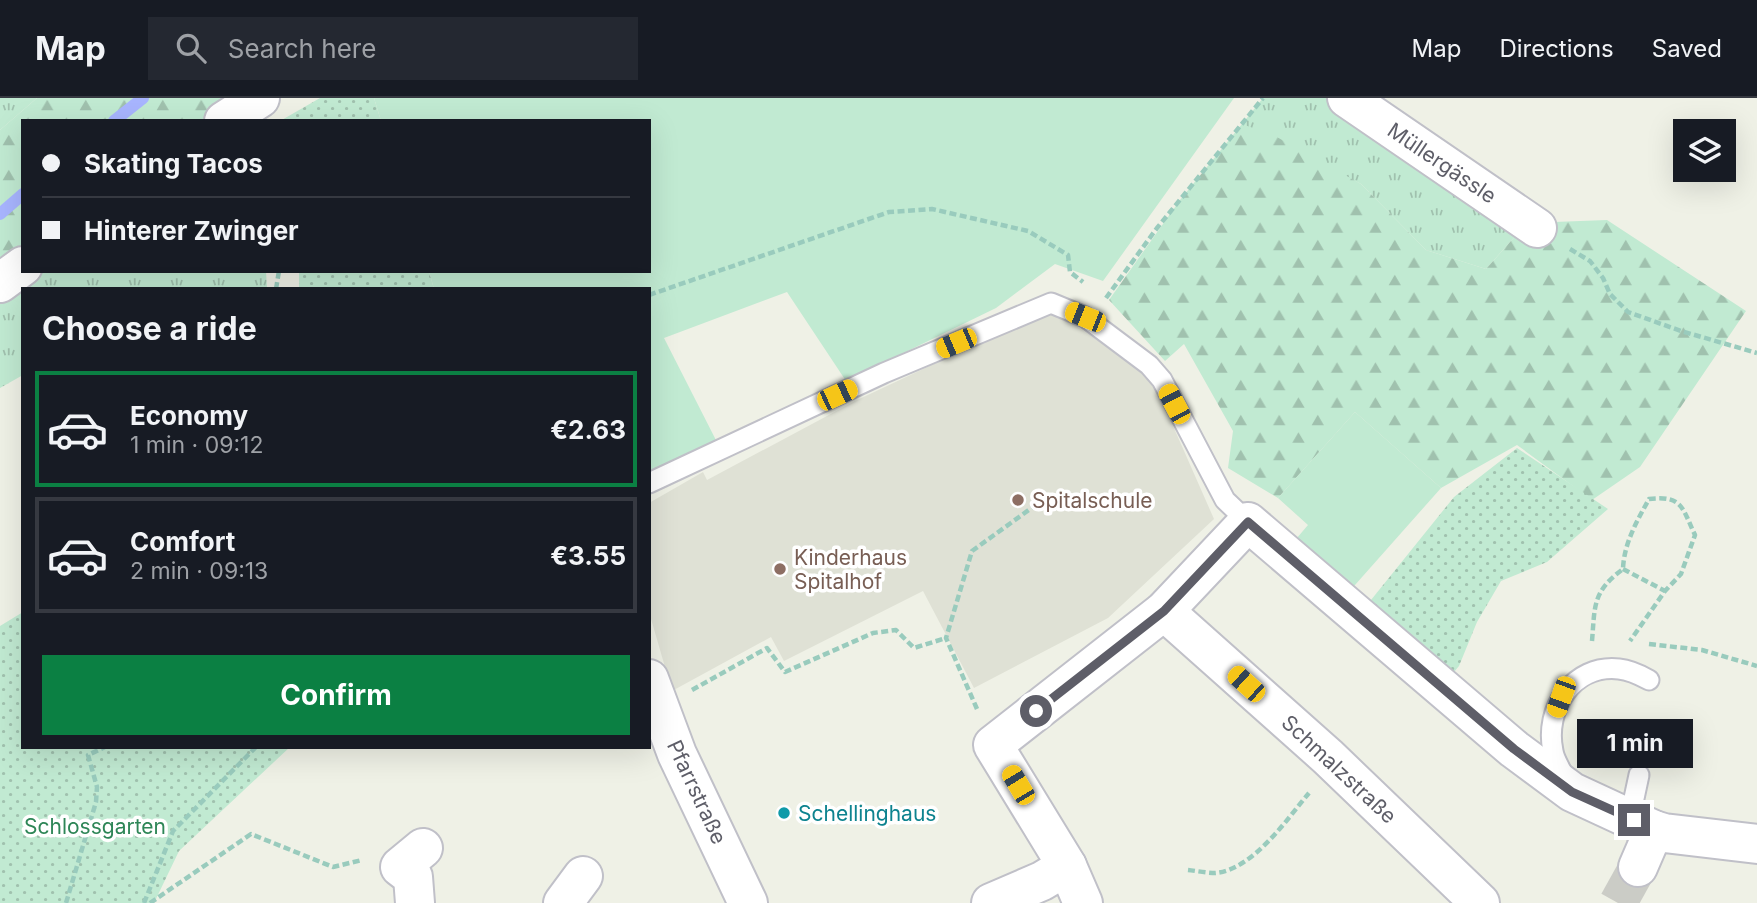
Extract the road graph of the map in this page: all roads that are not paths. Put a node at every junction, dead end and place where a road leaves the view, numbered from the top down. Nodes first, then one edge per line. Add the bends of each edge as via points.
1 (260, 98) edge
2 (1346, 98) edge
3 (227, 119) edge
4 (1537, 228) road end
5 (21, 268) edge
6 (0, 283) edge
7 (651, 482) edge
8 (1248, 522) junction
9 (1164, 611) junction
10 (1649, 680) dead end
11 (655, 694) edge
12 (1639, 775) dead end
13 (1562, 785) junction
14 (1643, 824) junction
15 (1757, 844) edge
16 (423, 848) dead end
17 (1067, 866) junction
18 (1638, 867) tunnel mouth
19 (415, 903) edge
20 (748, 903) edge
21 (991, 903) edge
22 (1083, 903) edge
23 (1480, 903) edge

1 - 3 street
2 - 4 street, Müllergässle
5 - 6 street
7 - 8 lane via 884,373 1051,303 1085,317 1149,365 1162,380 1225,500
8 - 9 street
8 - 13 street
9 - 17 street via 993,745
9 - 23 street, Schmalzstraße via 1335,763
10 - 13 lane via 1630,671 1604,668 1579,677 1561,697 1551,723
11 - 20 street, Pfarrstraße via 677,754
12 - 14 lane via 1633,803
13 - 14 street
14 - 15 street
14 - 18 street
16 - 19 street via 400,867 413,877
17 - 21 street
17 - 22 street

